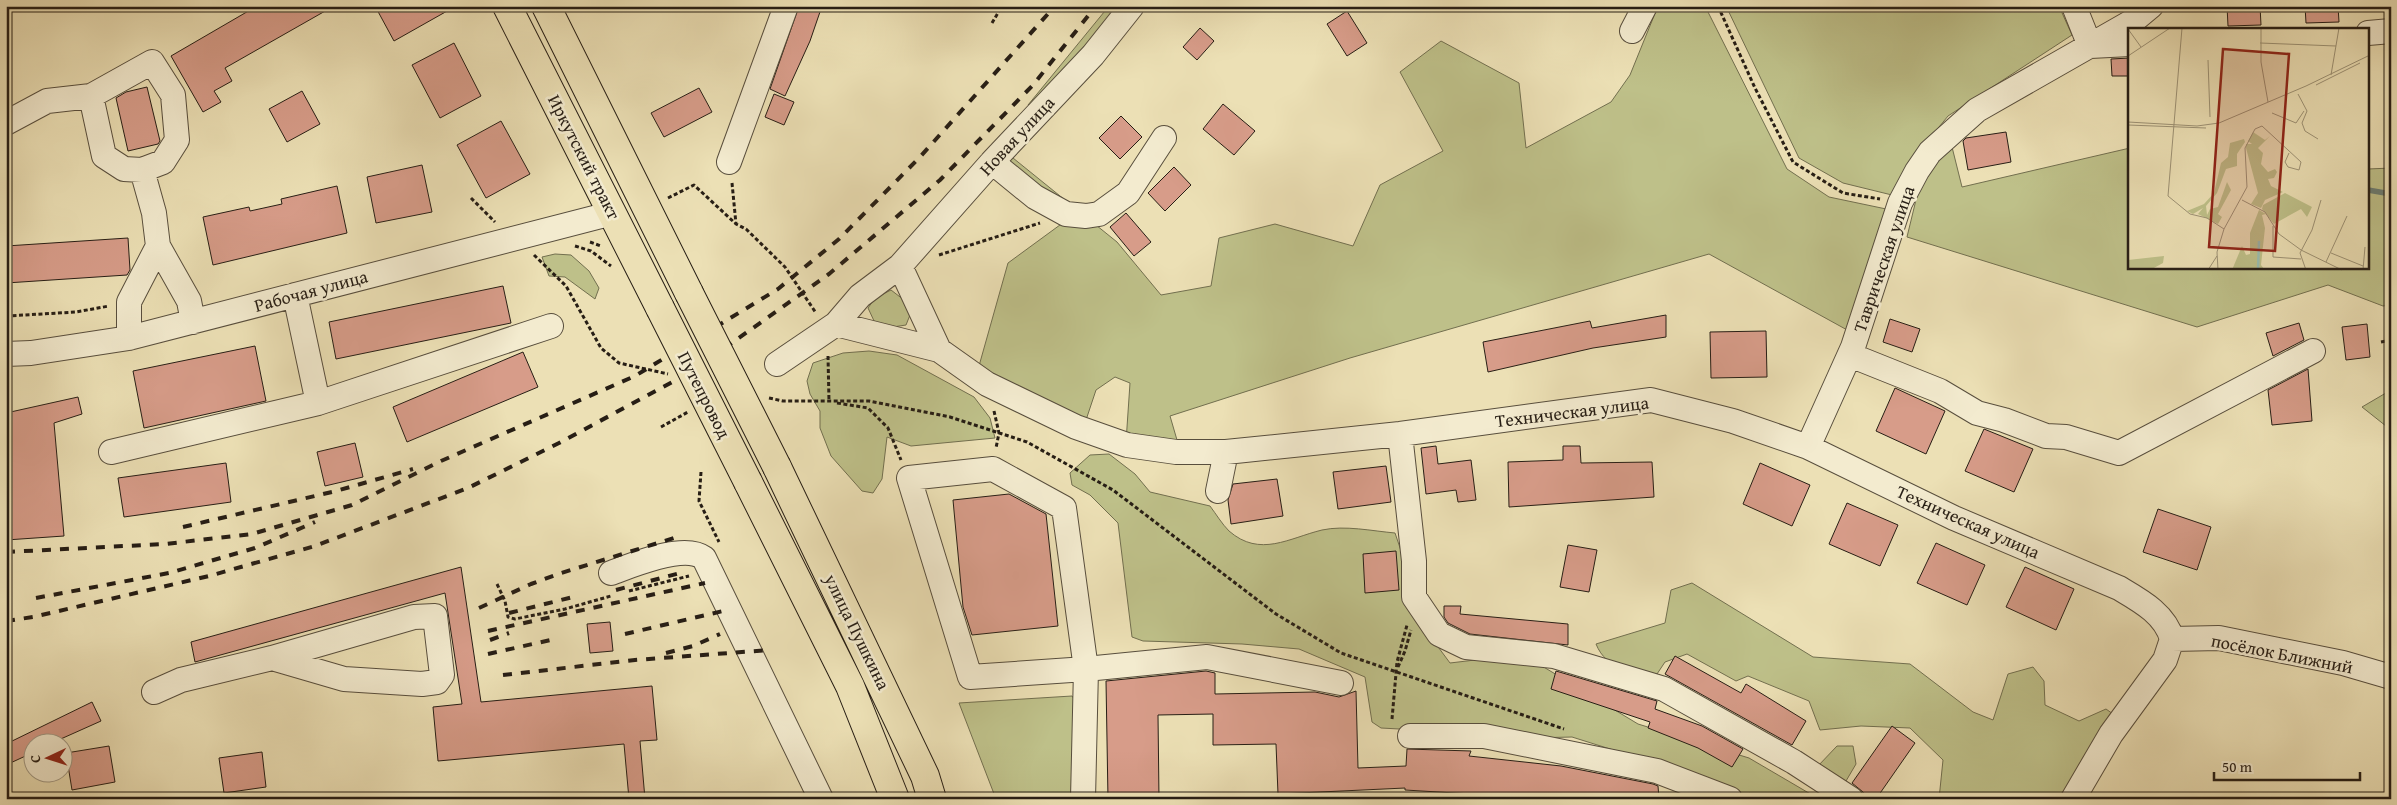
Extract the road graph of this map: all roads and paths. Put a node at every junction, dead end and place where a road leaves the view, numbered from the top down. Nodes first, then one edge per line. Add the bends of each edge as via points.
1 (507, 6) edge
2 (546, 6) edge
3 (786, 6) edge
4 (1002, 6) edge
5 (1132, 6) edge
6 (1645, 6) edge
7 (1718, 6) edge
8 (2074, 6) edge
9 (2151, 6) edge
10 (992, 23) dead end
11 (1632, 31) dead end
12 (2391, 31) edge
13 (2370, 33) edge
14 (2128, 44) edge
15 (2090, 46) junction
16 (91, 96) junction
17 (6, 123) edge
18 (1164, 138) dead end
19 (729, 162) joint
20 (992, 162) junction
21 (142, 170) junction
22 (471, 198) dead end
23 (665, 200) dead end
24 (1900, 203) junction
25 (613, 212) junction
26 (1066, 214) junction
27 (736, 224) junction
28 (514, 238) junction
29 (568, 244) dead end
30 (158, 246) junction
31 (938, 255) dead end
32 (611, 266) dead end
33 (900, 266) junction
34 (689, 294) joint
35 (295, 295) junction
36 (130, 302) junction
37 (660, 308) joint
38 (6, 316) edge
39 (193, 322) junction
40 (551, 326) dead end
41 (832, 327) junction
42 (129, 338) junction
43 (2391, 340) edge
44 (2382, 342) dead end
45 (939, 350) junction
46 (2313, 350) dead end
47 (6, 354) edge
48 (1850, 355) junction
49 (777, 364) dead end
50 (672, 375) dead end
51 (987, 384) junction
52 (766, 397) dead end
53 (828, 401) junction
54 (318, 402) junction
55 (999, 433) junction
56 (1400, 434) junction
57 (1808, 447) junction
58 (111, 452) dead end
59 (1226, 452) junction
60 (777, 467) joint
61 (993, 469) junction
62 (909, 478) junction
63 (748, 482) joint
64 (1218, 491) dead end
65 (711, 570) junction
66 (614, 583) joint
67 (497, 584) dead end
68 (627, 592) dead end
69 (1414, 598) junction
70 (2172, 639) junction
71 (272, 658) junction
72 (1086, 669) junction
73 (1396, 671) junction
74 (2391, 677) edge
75 (1341, 683) dead end
76 (154, 692) dead end
77 (1392, 719) dead end
78 (1572, 731) dead end
79 (1410, 736) dead end
80 (1737, 795) edge
81 (821, 799) edge
82 (895, 799) edge
83 (932, 799) edge
84 (1083, 799) edge
85 (1760, 799) edge
86 (1851, 799) edge
87 (2073, 799) edge

1 - 25 main road, Иркутский тракт
2 - 34 main road, Иркутский тракт
3 - 19 street
4 - 10 path
5 - 20 street, Новая улица via 1093,55
6 - 11 street
7 - 24 path via 1793,162 1843,193
8 - 15 street
9 - 15 street, Таврическая улица via 2133,21
12 - 13 street
14 - 15 street
15 - 24 street, Таврическая улица via 1977,110 1952,130 1917,170
16 - 17 street via 47,101
16 - 21 street via 104,156 124,169
16 - 21 street via 152,62 173,95 177,140 163,162
18 - 26 street via 1128,193 1099,214
19 - 27 path
20 - 26 street via 1035,197
20 - 33 street, Новая улица
21 - 30 street via 154,212
22 - 28 path
23 - 27 path via 694,184
24 - 48 street, Таврическая улица
25 - 28 street, Рабочая улица
25 - 37 main road, Иркутский тракт
26 - 31 path
27 - 41 path via 746,229 785,267
28 - 35 street, Рабочая улица
28 - 50 path via 566,286 601,348 619,362
29 - 32 path via 591,251
30 - 36 street
30 - 39 street via 189,302
33 - 41 street, Новая улица via 860,296
33 - 45 street
34 - 60 main road, Путепровод, bridge
35 - 39 street, Рабочая улица
35 - 54 street
36 - 38 path via 76,312
36 - 42 street
37 - 63 main road, Путепровод, bridge
39 - 42 street, Рабочая улица
40 - 54 street
41 - 45 street
41 - 49 street, Новая улица
41 - 53 path
42 - 47 street, Рабочая улица
43 - 44 path
45 - 51 street, Техническая улица
46 - 48 street via 2119,453 2066,437 2046,436 1977,413 1940,391
48 - 57 street, Таврическая улица
51 - 55 path
51 - 59 street, Техническая улица via 1076,427 1127,446 1176,452
52 - 53 path via 783,402
53 - 55 path via 869,401 950,417
53 - 62 path via 868,408 888,428
54 - 58 street
55 - 61 path
55 - 73 path via 1027,442 1113,490 1276,614 1342,653
56 - 57 street, Техническая улица via 1651,400 1733,421
56 - 59 street, Техническая улица
56 - 69 street via 1414,562
57 - 70 street, Техническая улица via 1954,518 2119,588 2163,619
59 - 64 street
60 - 83 main road, улица Пушкина via 925,776
61 - 62 street
61 - 72 street via 1064,508
62 - 72 street via 970,677
63 - 82 main road, улица Пушкина via 850,686
65 - 66 street via 700,555 686,552 653,559
65 - 68 path
65 - 81 street
66 - 67 path via 565,610 515,620 508,617
69 - 73 path via 1412,623
69 - 86 street via 1439,634 1466,647 1554,656 1664,689 1794,762
70 - 74 street, посёлок Ближний via 2218,638 2343,663
70 - 87 street via 2165,660 2106,742
71 - 71 street via 414,617 435,616 442,675 437,682 422,684 344,679
71 - 76 street via 181,680
72 - 75 street via 1207,657
72 - 84 street
73 - 77 path
73 - 78 path
79 - 80 street via 1484,736 1657,771
80 - 85 path

